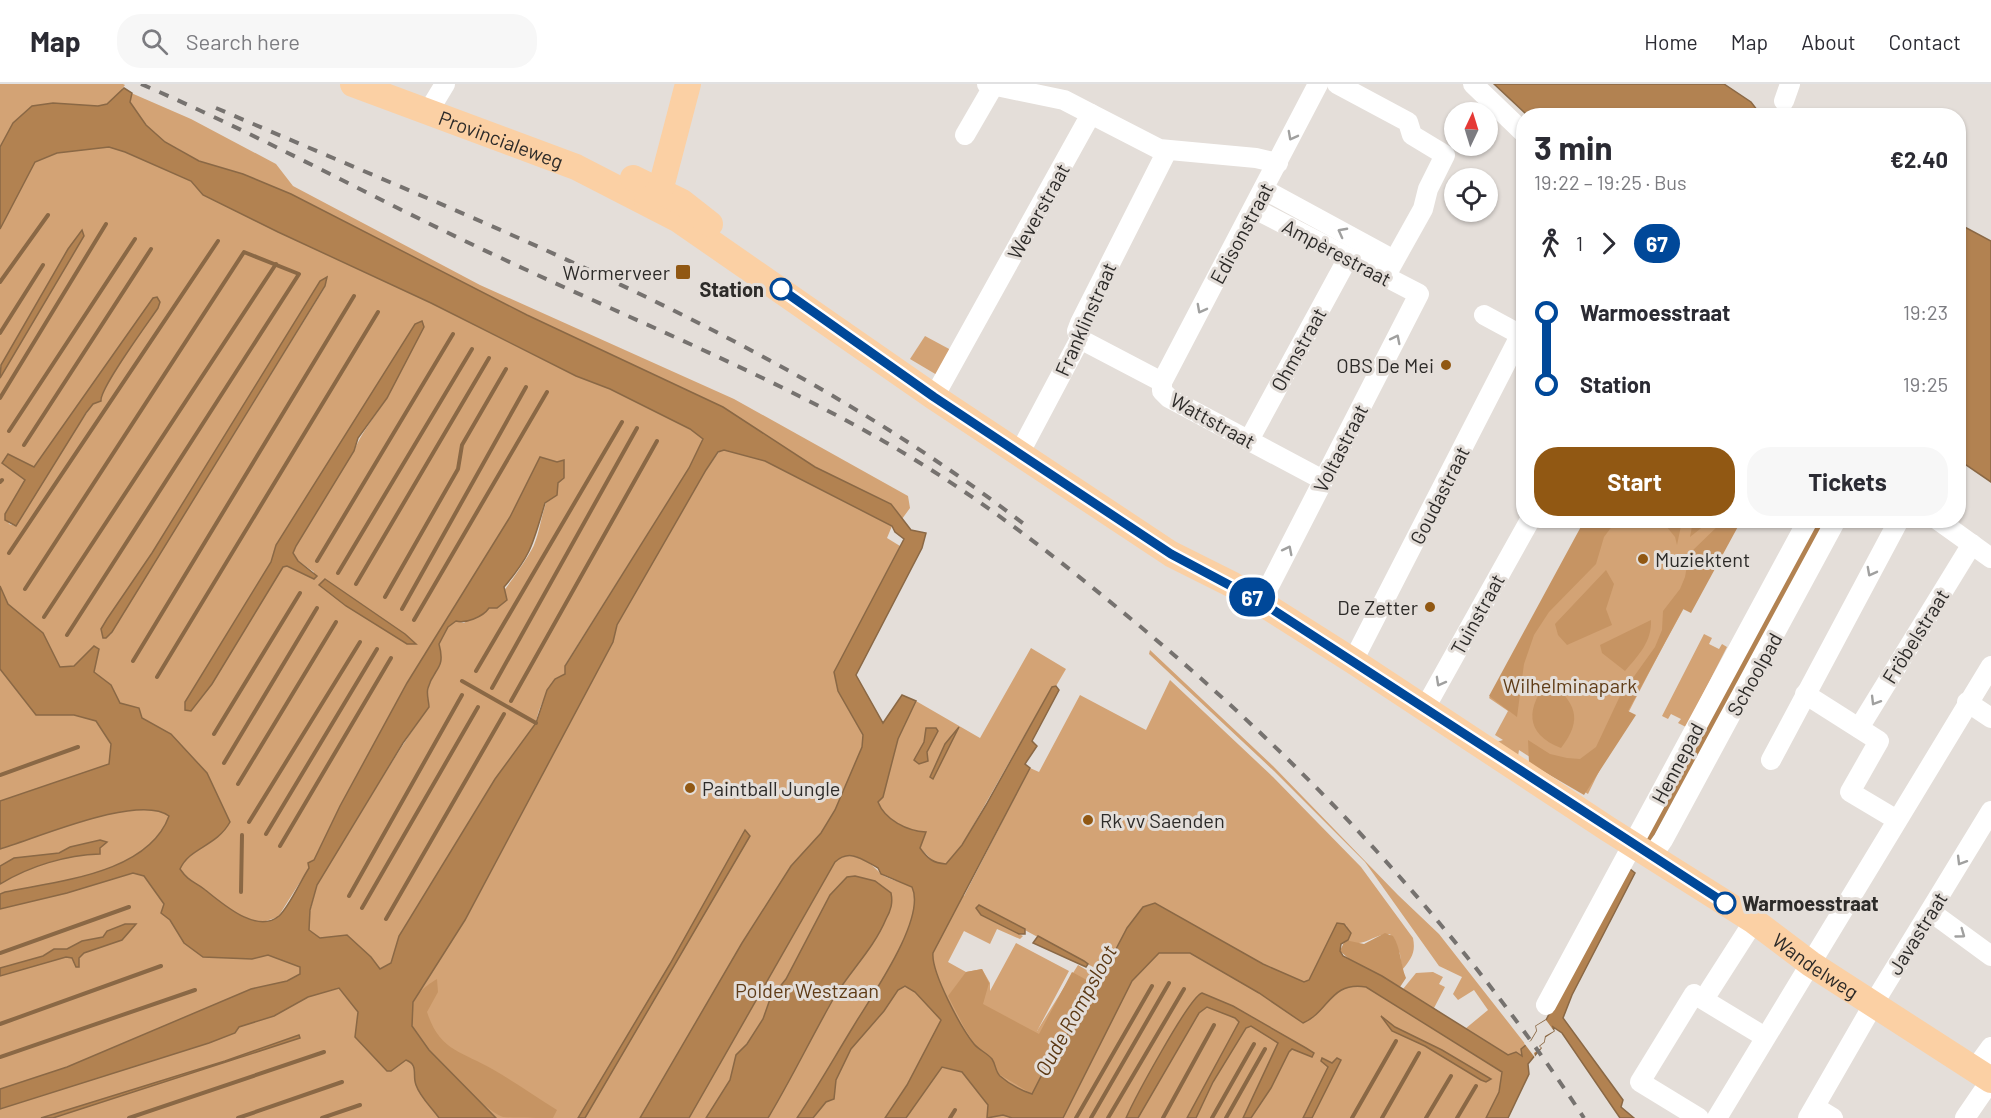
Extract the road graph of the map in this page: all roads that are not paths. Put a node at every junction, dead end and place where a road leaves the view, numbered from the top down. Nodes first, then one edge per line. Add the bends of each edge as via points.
1 (353, 84) edge
2 (390, 84) edge
3 (675, 84) edge
4 (688, 84) edge
5 (1318, 84) edge
6 (1337, 84) edge
7 (1473, 84) edge
8 (990, 85) edge
9 (436, 99) edge
10 (1090, 114) junction
11 (1516, 125) edge
12 (965, 135) dead end
13 (1167, 151) junction
14 (1278, 163) junction
15 (1265, 190) junction
16 (650, 192) junction
17 (1255, 209) junction
18 (1348, 258) junction
19 (1390, 269) junction
20 (1419, 294) joint
21 (1484, 315) dead end
22 (1516, 334) edge
23 (1080, 339) junction
24 (1516, 349) edge
25 (1162, 382) junction
26 (934, 397) junction
27 (1249, 440) junction
28 (1019, 454) junction
29 (1323, 480) junction
30 (1526, 528) edge
31 (1804, 528) edge
32 (1832, 528) edge
33 (1895, 528) edge
34 (1949, 528) edge
35 (1972, 544) junction
36 (1991, 558) edge
37 (1261, 602) junction
38 (1353, 661) junction
39 (1991, 666) edge
40 (1804, 694) junction
41 (1967, 702) junction
42 (1425, 708) junction
43 (1991, 718) edge
44 (1858, 728) junction
45 (1771, 760) dead end
46 (1991, 811) edge
47 (1897, 820) junction
48 (1642, 850) junction
49 (1931, 912) junction
50 (1754, 921) junction
51 (1991, 956) edge
52 (1811, 964) junction
53 (1704, 999) junction
54 (1874, 1003) junction
55 (1546, 1005) dead end
56 (1765, 1037) junction
57 (1991, 1047) edge
58 (1986, 1076) edge
59 (1811, 1113) edge
60 (1699, 1118) edge
61 (1717, 1118) edge
62 (1833, 1118) edge
63 (1965, 1118) edge

1 - 9 main road, Provincialeweg
2 - 9 main road, Provincialeweg
3 - 16 main road
4 - 16 main road
5 -> 14 street, Edisonstraat
6 - 19 street via 1408,122 1412,135 1445,155 1423,209
7 - 11 street
8 - 10 street via 1064,100
8 - 12 street
9 - 16 main road, Provincialeweg via 597,162
10 - 13 street
10 - 26 street, Weverstraat
13 - 14 street
13 - 23 street, Franklinstraat via 1080,322
14 - 15 street, Edisonstraat
15 - 17 street, Edisonstraat
19 -> 15 street, Ampèrestraat
16 - 26 main road, Wandelweg via 682,202 743,250 768,280
17 - 18 street, Ampèrestraat
17 -> 25 street, Edisonstraat
18 - 19 street, Ampèrestraat
18 - 27 street, Ohmstraat
19 - 20 street, Ampèrestraat
29 -> 20 street, Voltastraat
21 - 22 street
23 - 25 street, Wattstraat
23 - 28 street, Franklinstraat
24 - 38 street, Goudastraat
25 - 27 street, Wattstraat via 1162,391 1169,398
26 - 28 main road, Wandelweg
27 - 29 street, Wattstraat
28 - 37 main road, Wandelweg via 1171,554
37 -> 29 street, Voltastraat
30 -> 42 street, Tuinstraat
31 - 48 street, Hennepad
32 - 48 street, Schoolpad via 1663,840
33 -> 40 street
34 - 35 street
35 - 36 street
35 -> 44 street, Fröbelstraat
37 - 38 main road, Wandelweg
38 - 42 main road, Wandelweg
39 - 41 street
40 - 44 street
40 - 45 street
41 - 43 street
41 - 47 street
42 - 48 main road, Wandelweg
44 - 47 street via 1879,741 1850,792
46 -> 49 street, Javastraat
47 - 52 street
48 - 50 main road, Wandelweg
48 - 55 street, Hennepad
49 -> 51 street
49 - 54 street, Javastraat
50 - 52 main road, Wandelweg
50 - 53 street
52 - 54 main road, Wandelweg
52 - 56 street
53 - 56 street
53 - 60 street via 1695,994 1640,1082
54 - 58 main road, Wandelweg
54 - 59 street, Javastraat
56 - 61 street
57 - 58 street
58 - 63 street
59 - 62 street

